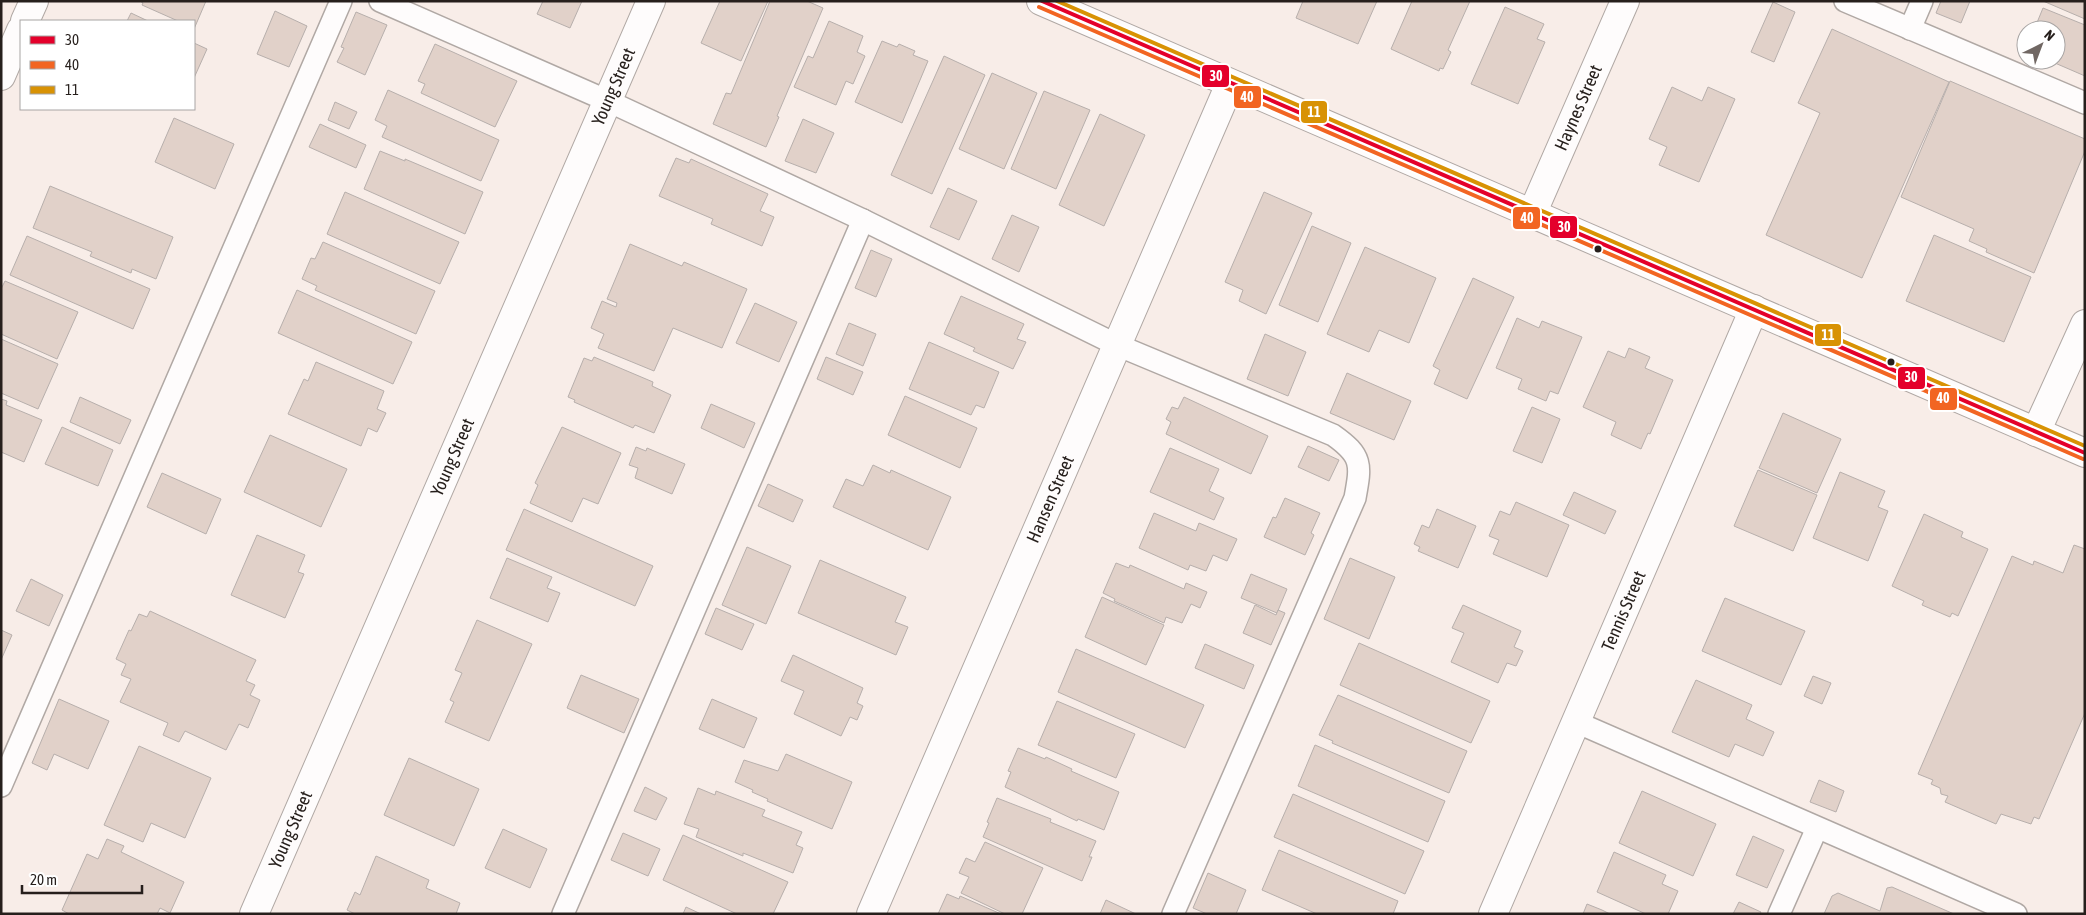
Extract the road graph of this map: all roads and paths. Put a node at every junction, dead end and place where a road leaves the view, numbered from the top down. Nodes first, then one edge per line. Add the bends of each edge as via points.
1 (34, 1) edge
2 (341, 1) edge
3 (380, 1) edge
4 (652, 1) edge
5 (1041, 1) edge
6 (1625, 1) edge
7 (1845, 1) edge
8 (1922, 1) edge
9 (25, 20) edge
10 (1910, 28) junction
11 (20, 32) edge
12 (1, 76) edge
13 (1230, 84) junction
14 (608, 101) junction
15 (2085, 103) edge
16 (1532, 214) junction
17 (863, 220) junction
18 (1754, 309) junction
19 (2085, 324) edge
20 (1117, 345) junction
21 (2036, 432) junction
22 (2085, 453) edge
23 (1576, 722) junction
24 (1, 786) edge
25 (1817, 828) junction
26 (254, 914) edge
27 (563, 914) edge
28 (871, 914) edge
29 (1173, 914) edge
30 (1493, 914) edge
31 (1779, 914) edge
32 (2016, 914) edge

1 - 9 street
2 - 24 lane
3 - 14 lane
4 - 14 street, Young Street
5 - 13 street
6 - 16 street, Haynes Street
7 - 10 lane
8 - 10 lane
10 - 15 lane
11 - 12 street
13 - 16 street
13 - 20 street, Hansen Street
14 - 17 lane
14 - 26 street, Young Street
16 - 18 street
17 - 20 lane
17 - 27 lane
18 - 21 street
18 - 23 street, Tennis Street
19 - 21 street
20 - 28 street, Hansen Street
20 - 29 lane via 1333,435 1351,448 1360,469 1355,498
21 - 22 street
23 - 25 lane
23 - 30 street, Tennis Street
25 - 31 lane
25 - 32 lane

